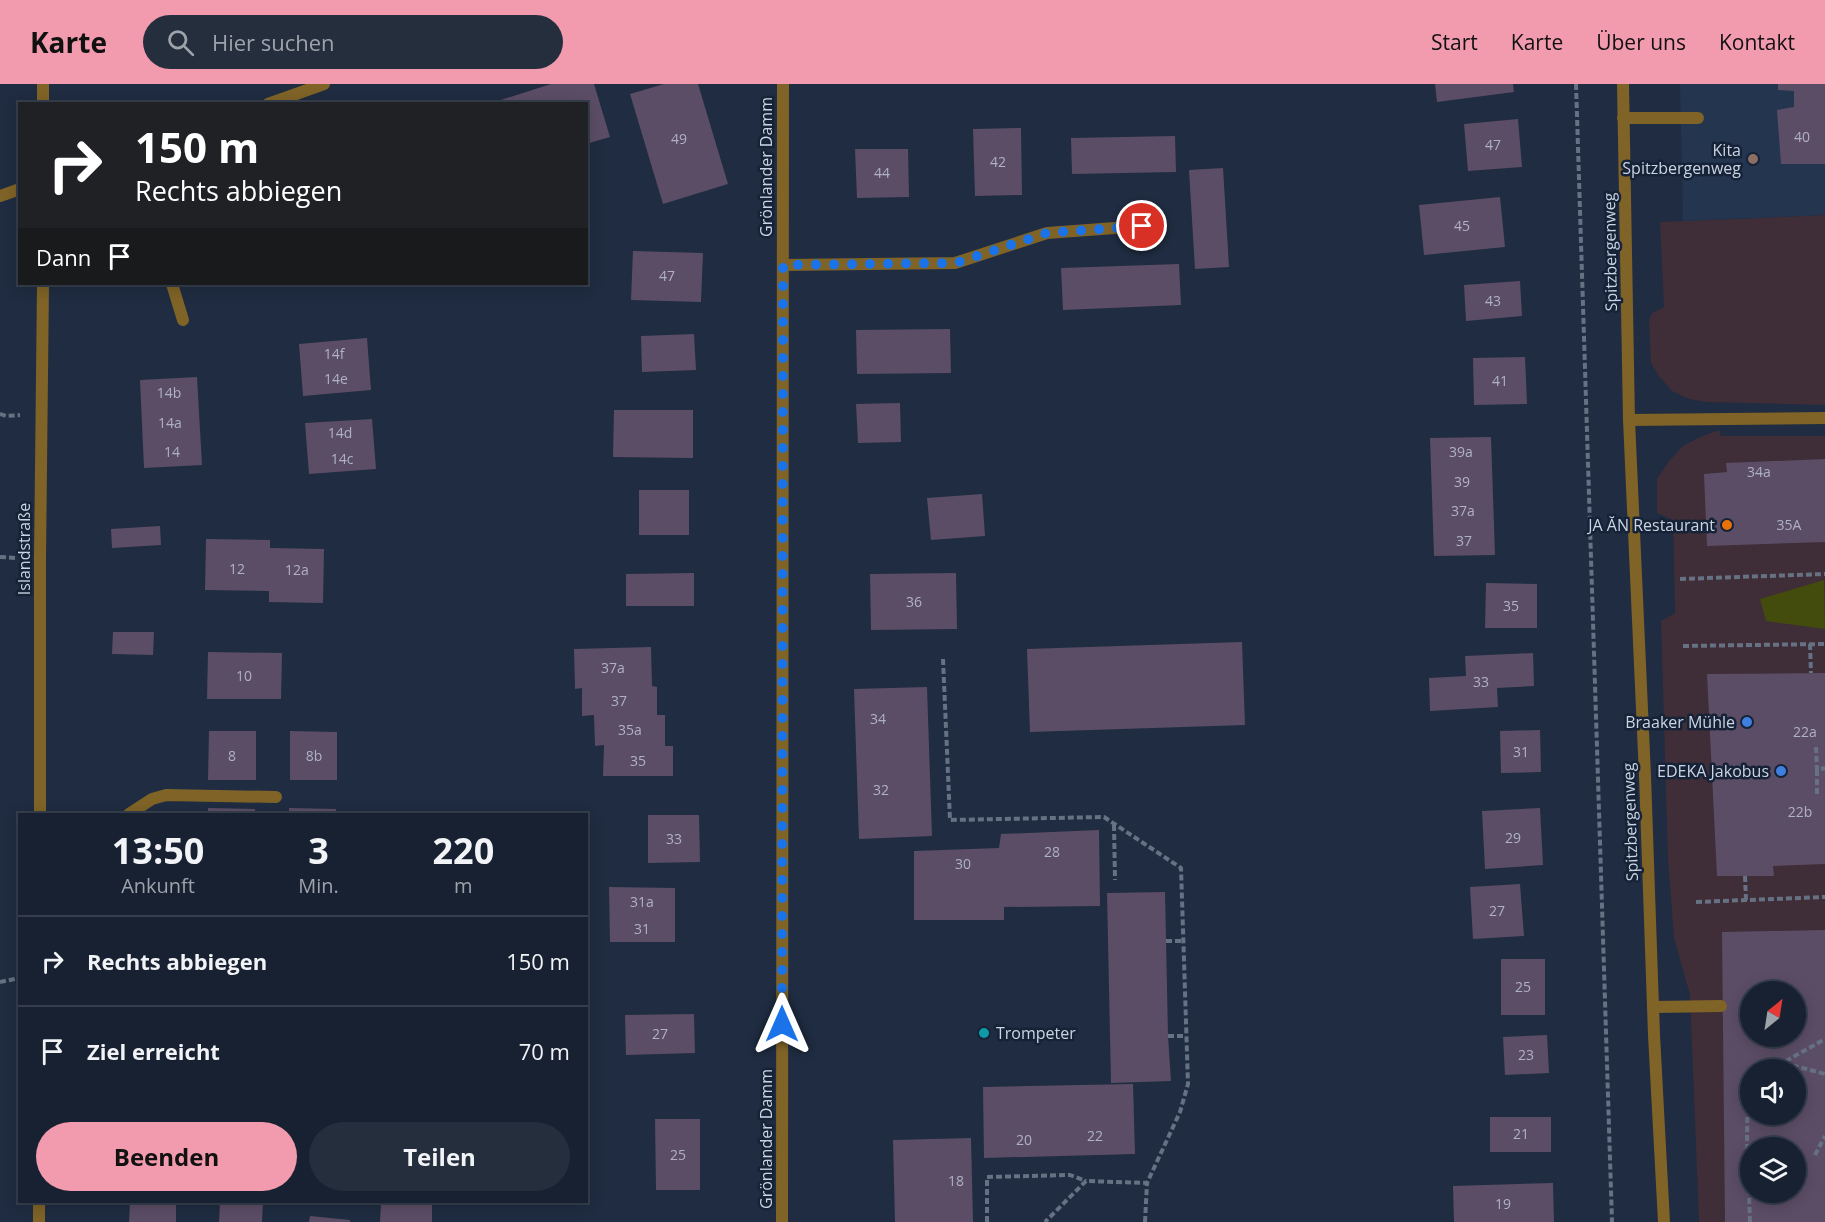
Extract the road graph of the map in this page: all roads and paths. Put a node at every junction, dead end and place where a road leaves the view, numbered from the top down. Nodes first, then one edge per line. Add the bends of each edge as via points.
1 (43, 84) edge
2 (324, 84) edge
3 (783, 84) edge
4 (1576, 84) edge
5 (1623, 84) edge
6 (44, 102) edge
7 (274, 102) edge
8 (1623, 118) junction
9 (1698, 118) dead end
10 (18, 190) edge
11 (0, 196) edge
12 (1142, 226) dead end
13 (783, 265) junction
14 (43, 285) edge
15 (172, 285) edge
16 (183, 320) dead end
17 (0, 414) edge
18 (6, 416) dead end
19 (1825, 418) edge
20 (1629, 420) junction
21 (1825, 574) edge
22 (1680, 579) dead end
23 (1810, 644) junction
24 (1825, 644) edge
25 (1683, 646) dead end
26 (944, 659) dead end
27 (1812, 673) dead end
28 (1816, 747) dead end
29 (1825, 768) edge
30 (1817, 770) junction
31 (1817, 795) dead end
32 (276, 797) dead end
33 (40, 813) edge
34 (130, 813) edge
35 (1114, 824) junction
36 (1745, 876) dead end
37 (1114, 880) dead end
38 (1825, 897) edge
39 (1746, 900) junction
40 (1696, 902) dead end
41 (1166, 941) dead end
42 (1184, 941) junction
43 (18, 978) edge
44 (0, 982) edge
45 (1653, 1006) junction
46 (1721, 1006) dead end
47 (1168, 1036) dead end
48 (1186, 1036) junction
49 (1825, 1039) edge
50 (1788, 1059) edge
51 (1806, 1069) edge
52 (1825, 1074) edge
53 (1747, 1125) edge
54 (1825, 1136) edge
55 (1815, 1155) dead end
56 (1086, 1181) junction
57 (1147, 1183) junction
58 (39, 1203) edge
59 (39, 1222) edge
60 (782, 1222) edge
61 (987, 1222) edge
62 (1045, 1222) edge
63 (1145, 1222) edge
64 (1612, 1222) edge
65 (1664, 1222) edge
66 (1750, 1222) edge

1 - 6 street
2 - 7 street
3 - 13 street, Grönlander Damm
4 - 64 path
5 - 8 street, Spitzbergenweg
8 - 9 street
8 - 20 street, Spitzbergenweg
10 - 11 street
12 - 13 street via 1047,233 956,263
13 - 60 street, Grönlander Damm
14 - 33 street, Islandstraße
15 - 16 street
17 - 18 path
19 - 20 street
20 - 45 street, Spitzbergenweg
21 - 22 path
23 - 24 path
23 - 25 path
23 - 27 path
26 - 35 path via 950,820 1104,817
28 - 30 path
29 - 30 path
30 - 31 path
32 - 34 street via 166,795 153,798
35 - 37 path
35 - 42 path via 1181,868
36 - 39 path
38 - 39 path
39 - 40 path
41 - 42 path
42 - 48 path
43 - 44 path
45 - 46 street
45 - 65 street, Spitzbergenweg
47 - 48 path
48 - 57 path via 1188,1084 1180,1112
49 - 50 path
51 - 52 path
53 - 66 path
54 - 55 path
56 - 57 path
56 - 61 path via 1070,1174 987,1177
56 - 62 path
57 - 63 path
58 - 59 street

